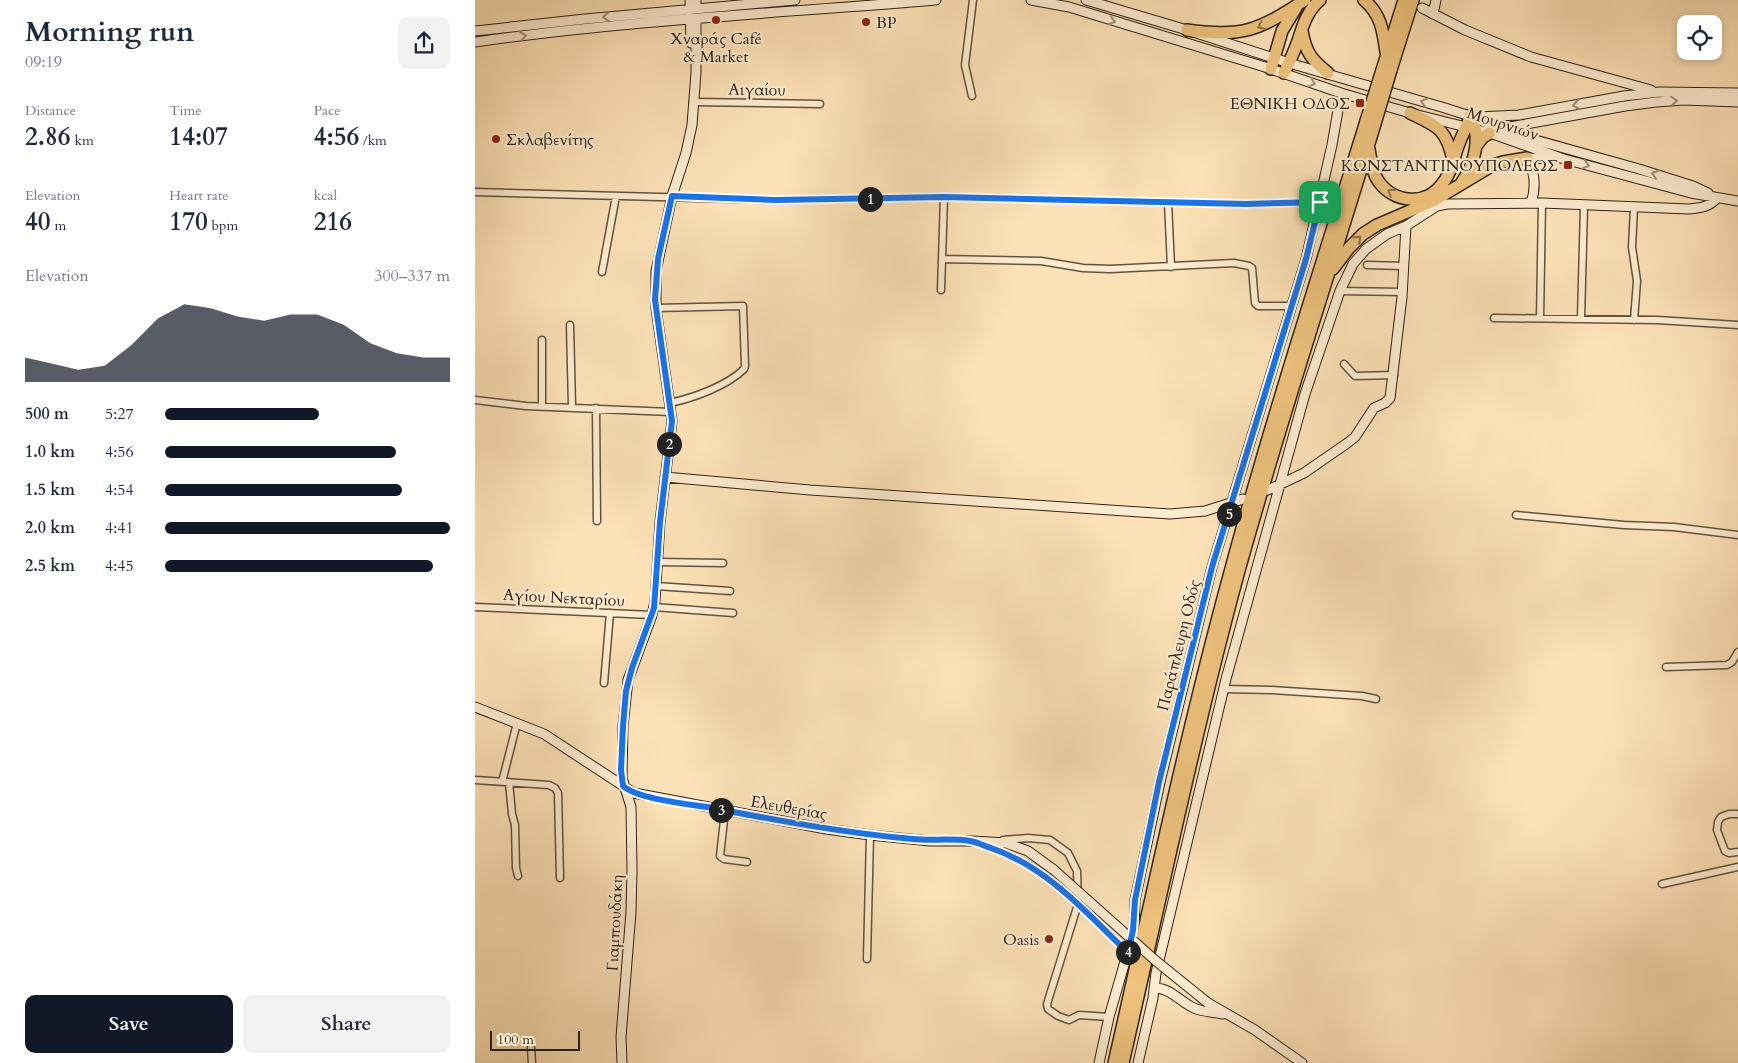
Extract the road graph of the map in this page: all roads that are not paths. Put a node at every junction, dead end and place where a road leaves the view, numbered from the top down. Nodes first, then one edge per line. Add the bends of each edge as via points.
1 (795, 0) edge
2 (936, 0) edge
3 (973, 0) edge
4 (1031, 0) edge
5 (1086, 0) edge
6 (1320, 0) edge
7 (1365, 0) edge
8 (1404, 0) edge
9 (1436, 0) edge
10 (1304, 1) edge
11 (1101, 2) edge
12 (693, 3) edge
13 (1417, 4) edge
14 (1433, 14) junction
15 (715, 18) junction
16 (693, 19) junction
17 (672, 21) junction
18 (1301, 29) junction
19 (475, 30) edge
20 (1187, 30) junction
21 (694, 39) junction
22 (475, 42) edge
23 (1386, 56) junction
24 (1273, 64) junction
25 (1286, 68) junction
26 (1386, 70) junction
27 (1327, 73) junction
28 (1621, 82) junction
29 (1659, 92) junction
30 (1341, 93) junction
31 (1738, 93) edge
32 (971, 96) dead end
33 (1623, 96) junction
34 (693, 102) junction
35 (1738, 102) edge
36 (820, 104) dead end
37 (1625, 106) junction
38 (1410, 113) junction
39 (1370, 123) junction
40 (1471, 124) junction
41 (1495, 131) junction
42 (1369, 145) junction
43 (1476, 146) junction
44 (1527, 158) junction
45 (1564, 159) junction
46 (1453, 160) junction
47 (1460, 185) junction
48 (475, 192) edge
49 (616, 196) junction
50 (672, 196) junction
51 (944, 197) junction
52 (1717, 198) junction
53 (1738, 201) edge
54 (1168, 202) junction
55 (1320, 202) junction
56 (1531, 203) junction
57 (1542, 203) junction
58 (1585, 206) junction
59 (1634, 208) junction
60 (1406, 226) junction
61 (942, 259) junction
62 (1367, 265) dead end
63 (1404, 266) junction
64 (1171, 267) junction
65 (602, 272) dead end
66 (1327, 276) junction
67 (941, 290) dead end
68 (1340, 291) junction
69 (1402, 292) junction
70 (1291, 306) junction
71 (656, 308) junction
72 (1494, 318) dead end
73 (1540, 318) junction
74 (1581, 319) junction
75 (1634, 320) junction
76 (570, 325) dead end
77 (1738, 325) edge
78 (542, 340) dead end
79 (1344, 364) dead end
80 (1394, 375) junction
81 (475, 400) edge
82 (542, 407) junction
83 (572, 407) junction
84 (596, 408) junction
85 (671, 408) junction
86 (665, 477) junction
87 (1279, 486) junction
88 (1268, 490) dead end
89 (1243, 499) dead end
90 (1233, 503) junction
91 (1516, 515) dead end
92 (597, 521) dead end
93 (1738, 535) edge
94 (657, 562) junction
95 (723, 563) dead end
96 (656, 586) junction
97 (730, 590) dead end
98 (475, 607) edge
99 (653, 611) junction
100 (611, 614) junction
101 (733, 614) dead end
102 (1738, 652) edge
103 (1666, 667) dead end
104 (604, 683) dead end
105 (1223, 689) junction
106 (1376, 699) dead end
107 (475, 707) edge
108 (517, 723) junction
109 (475, 780) edge
110 (502, 782) junction
111 (509, 782) junction
112 (623, 786) junction
113 (725, 811) junction
114 (1738, 814) edge
115 (870, 835) junction
116 (971, 841) junction
117 (994, 842) junction
118 (1738, 852) edge
119 (747, 862) dead end
120 (1738, 867) edge
121 (518, 876) dead end
122 (560, 878) dead end
123 (1662, 884) dead end
124 (1078, 904) junction
125 (1128, 953) junction
126 (867, 959) dead end
127 (1155, 988) junction
128 (1227, 1015) junction
129 (1109, 1018) junction
130 (531, 1048) dead end
131 (532, 1063) edge
132 (622, 1063) edge
133 (1099, 1063) edge
134 (1114, 1063) edge
135 (1123, 1063) edge
136 (1138, 1063) edge
137 (1302, 1063) edge

1 - 12 street via 713,8
2 - 15 street
3 - 32 street via 965,65
4 -> 24 street via 1069,7
5 - 11 street
6 - 18 highway via 1311,9
7 - 23 highway via 1381,22
8 - 23 highway
9 - 14 street
10 -> 20 highway via 1263,26 1241,32 1220,34
10 - 24 highway via 1285,25
11 - 20 street
12 - 16 street, Γιαμπουδάκη
12 -> 19 street via 672,11
13 - 14 street
13 - 26 highway
14 - 28 street via 1531,57
15 - 16 street
15 - 21 street via 701,27
16 - 17 street
16 - 21 street, Γιαμπουδάκη
17 - 21 street
22 -> 17 street
18 - 25 highway
18 - 27 highway via 1306,50
20 - 24 street
21 - 34 street, Γιαμπουδάκη via 696,72
23 - 26 highway
24 - 25 street
25 - 27 street
25 -> 30 street, Μουρνιών
26 - 39 highway, bridge
40 -> 27 street
28 - 29 street
28 - 33 street
29 - 31 street
29 - 33 street
30 - 38 street, Μουρνιών
30 - 55 street, Παράπλευρη Οδός
33 - 37 street
33 -> 40 street via 1519,115 1481,118
34 - 36 street, Αιγαίου
34 - 50 street, Γιαμπουδάκη via 686,153
37 -> 35 street via 1684,100
37 - 41 street
38 - 40 street, Μουρνιών
38 - 46 highway via 1440,129
39 - 42 highway
39 - 134 highway via 1268,436 1229,575 1200,687
40 - 41 street, Μουρνιών
40 - 41 street, Μουρνιών
40 - 43 highway
40 - 46 highway
41 - 43 highway via 1483,137
41 - 45 street, Μουρνιών
52 -> 41 street, Μουρνιών via 1693,186 1639,169
46 -> 42 highway via 1443,184 1434,192 1405,200 1393,195 1378,181
42 - 66 highway
43 - 47 highway via 1469,171
44 - 45 street
44 - 47 highway via 1493,165
44 - 56 street via 1534,184
45 -> 52 street, Μουρνιών
66 -> 47 highway via 1363,234
48 - 49 street
49 - 50 street
49 - 65 street
50 - 51 street via 775,200
50 - 71 street, Γιαμπουδάκη via 658,259
51 - 54 street
51 - 61 street
52 - 53 street
52 - 59 street via 1703,208
54 - 55 street
54 - 64 street
55 - 70 street, Παράπλευρη Οδός
56 - 57 street
56 - 60 street via 1447,204 1437,206
57 - 58 street
57 - 73 street
58 - 59 street
58 - 74 street
59 - 75 street via 1632,247 1637,281
60 - 63 street
60 - 68 street via 1387,234 1366,249 1353,264
61 - 64 street via 1041,261 1097,269
61 - 67 street
62 - 63 street
63 - 69 street
64 - 70 street via 1234,263 1249,266 1254,273 1255,303 1258,306
66 - 135 highway via 1277,439 1206,698
68 - 69 street
68 - 87 street via 1305,394
69 - 80 street
70 - 90 street, Παράπλευρη Οδός
71 - 85 street, Γιαμπουδάκη
71 - 85 street via 743,306 743,369 721,385
72 - 73 street
73 - 74 street
74 - 75 street
75 - 77 street
76 - 83 street
78 - 82 street
79 - 80 street via 1355,376
80 - 87 street via 1389,401 1374,408 1355,437 1304,473
81 - 82 street
82 - 83 street
83 - 84 street
84 - 85 street
84 - 92 street
85 - 86 street, Γιαμπουδάκη
86 - 90 street via 1170,514 1205,511
86 - 94 street, Γιαμπουδάκη
87 - 88 street
87 - 105 street
89 - 90 street
90 - 125 street, Παράπλευρη Οδός via 1212,567 1159,782 1135,900
91 - 93 street
94 - 95 street
94 - 96 street, Γιαμπουδάκη
96 - 97 street
96 - 99 street, Γιαμπουδάκη
98 - 100 street, Αγίου Νεκταρίου
99 - 100 street, Αγίου Νεκταρίου
99 - 101 street, Αγίου Νεκταρίου
99 - 112 street, Γιαμπουδάκη via 626,691 622,735
100 - 104 street
102 - 103 street via 1727,665
105 - 106 street
105 - 127 street
107 - 108 street, Ελευθερίας
108 - 110 street
108 - 112 street, Ελευθερίας via 555,740
109 - 110 street
110 - 111 street
111 - 121 street
111 - 122 street via 549,785 557,790
112 - 113 street, Ελευθερίας via 634,793
112 - 132 street, Γιαμπουδάκη via 631,807 632,870
113 - 115 street, Ελευθερίας
113 - 119 street via 720,856
114 - 118 street via 1721,817 1717,830 1725,851
115 - 116 street, Ελευθερίας
115 - 126 street
116 - 117 street, Ελευθερίας
116 - 124 street via 1023,862 1047,877
117 - 124 street via 1043,838 1057,843 1068,853 1077,870
117 - 128 street, Ελευθερίας, bridge via 1028,851 1054,870 1155,962
120 - 123 street
124 - 125 street
124 - 129 street via 1047,1004 1048,1010 1069,1020 1079,1015
125 - 129 street, Παράπλευρη Οδός
127 - 128 street via 1167,990 1195,1008
127 - 136 street
128 - 137 street
129 - 133 street, Παράπλευρη Οδός
130 - 131 street

